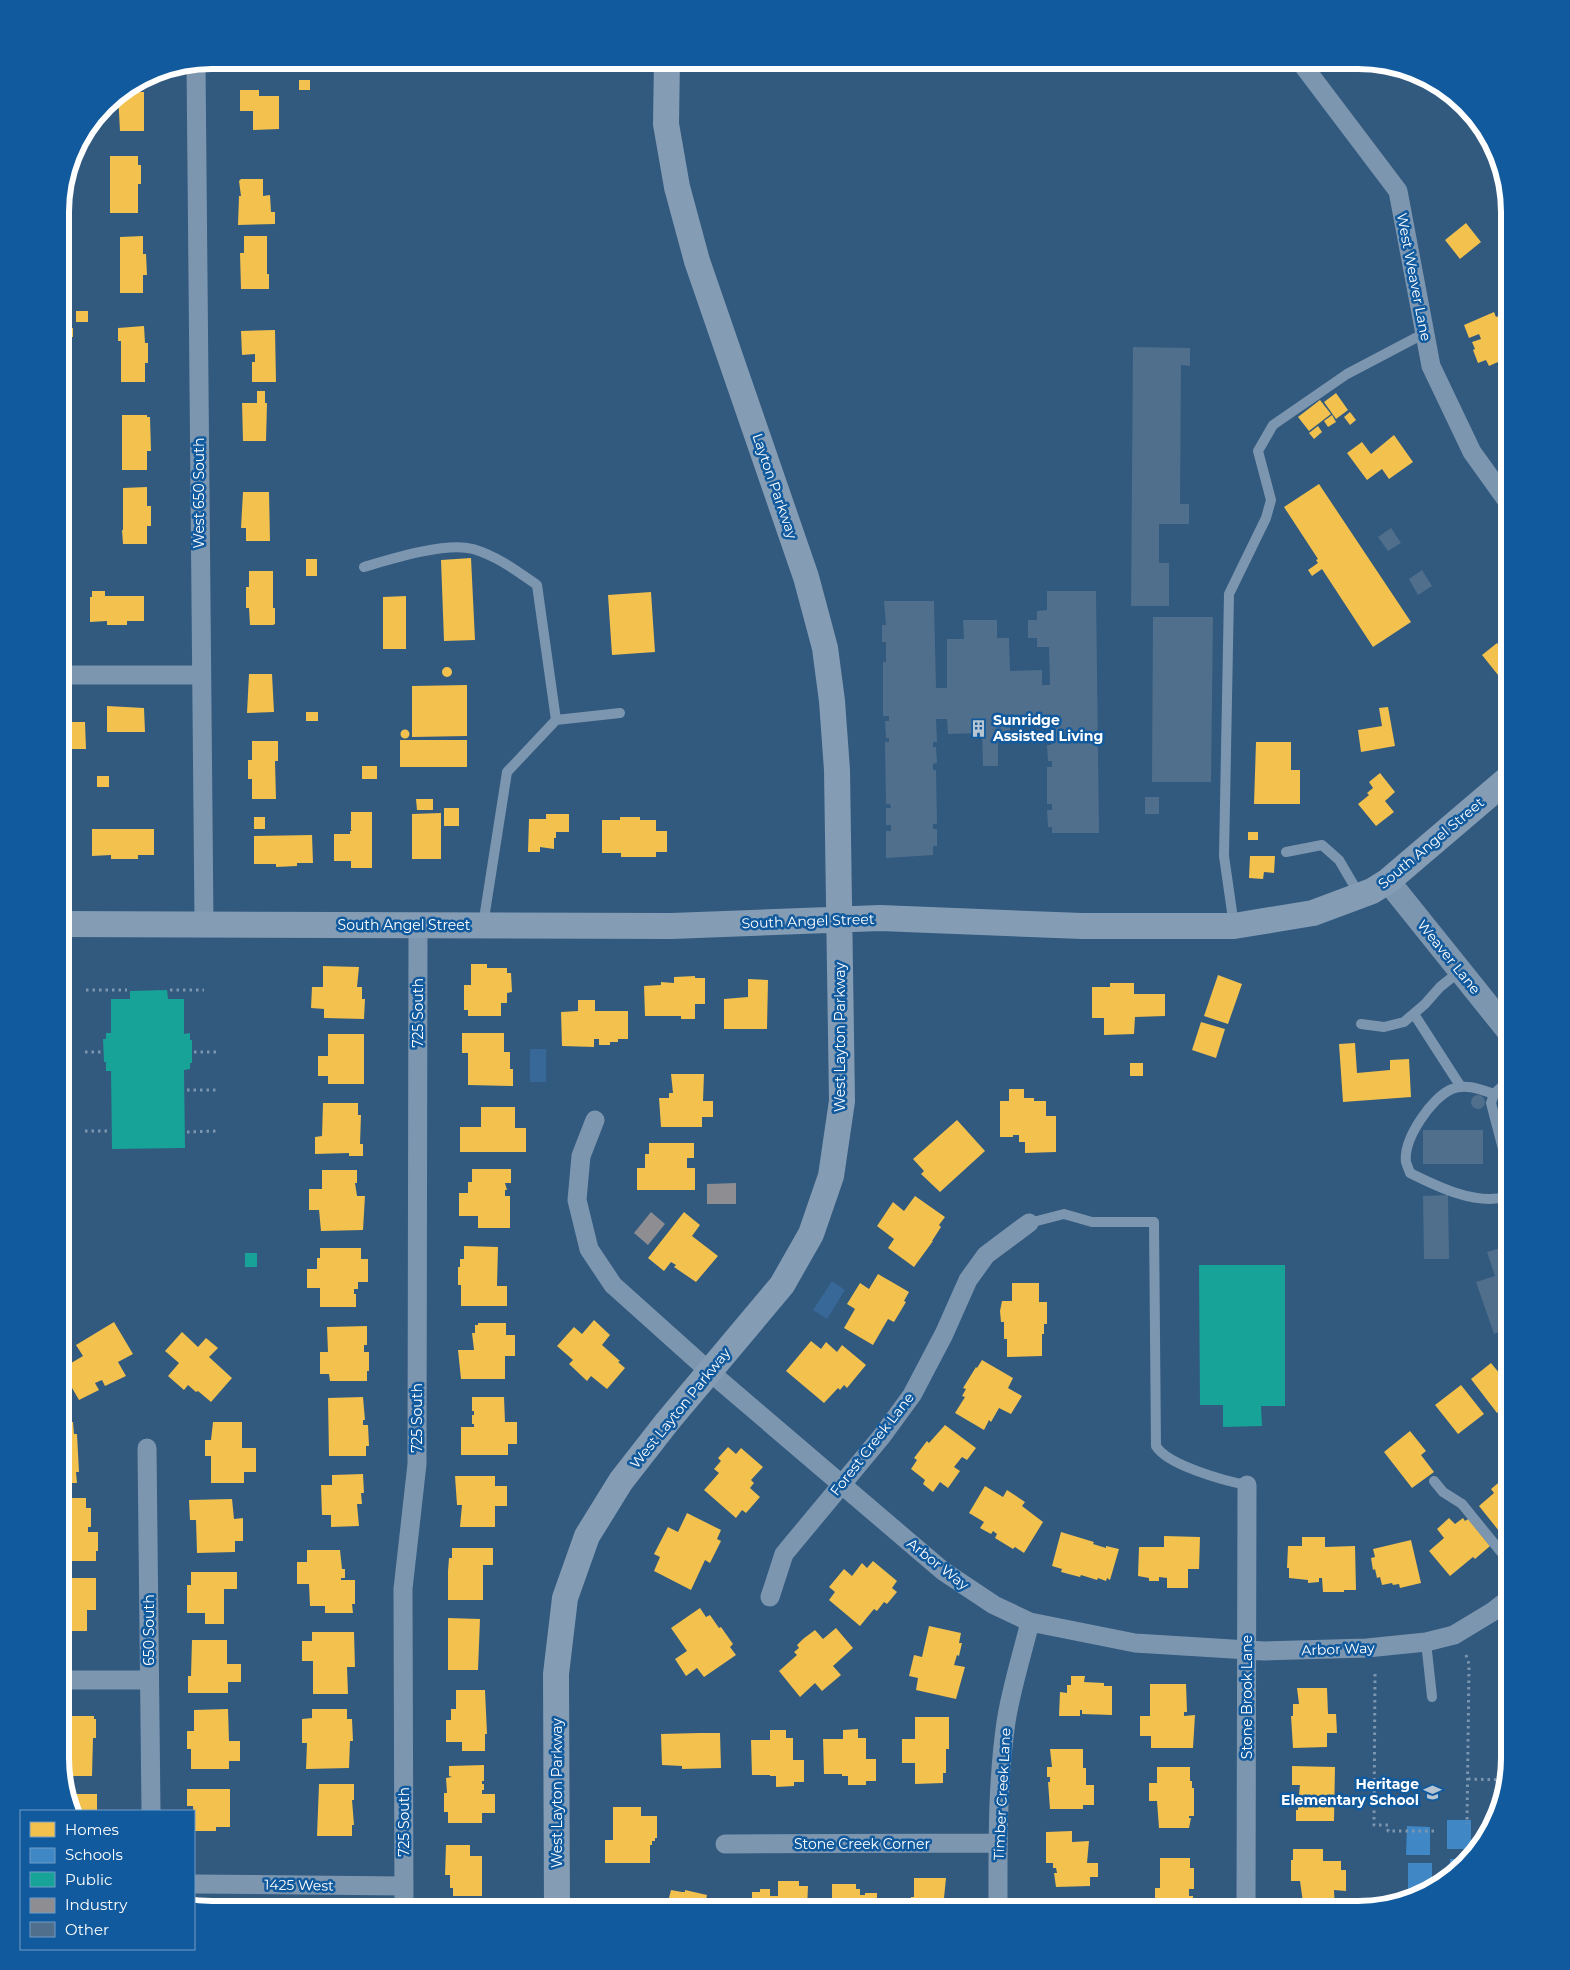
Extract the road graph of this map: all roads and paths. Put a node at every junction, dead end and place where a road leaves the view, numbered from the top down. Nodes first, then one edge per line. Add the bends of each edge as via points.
1 (667, 69) edge
2 (1306, 69) edge
3 (196, 70) edge
4 (1425, 333) junction
5 (1501, 492) edge
6 (364, 567) dead end
7 (69, 675) edge
8 (201, 676) junction
9 (620, 713) dead end
10 (556, 720) junction
11 (1501, 785) edge
12 (1286, 852) dead end
13 (1388, 881) junction
14 (1360, 895) junction
15 (840, 920) junction
16 (204, 923) junction
17 (69, 924) edge
18 (418, 926) junction
19 (483, 926) junction
20 (1234, 926) junction
21 (1460, 971) junction
22 (86, 990) dead end
23 (127, 990) dead end
24 (170, 990) dead end
25 (204, 990) dead end
26 (1414, 1014) junction
27 (1501, 1022) edge
28 (1361, 1024) dead end
29 (84, 1052) dead end
30 (104, 1052) dead end
31 (194, 1052) dead end
32 (217, 1052) dead end
33 (1461, 1087) junction
34 (1501, 1087) edge
35 (187, 1090) dead end
36 (217, 1090) dead end
37 (1494, 1094) junction
38 (595, 1120) dead end
39 (84, 1131) dead end
40 (109, 1131) dead end
41 (217, 1131) dead end
42 (187, 1132) dead end
43 (1501, 1143) edge
44 (1501, 1198) edge
45 (1029, 1223) joint
46 (710, 1372) junction
47 (148, 1448) dead end
48 (1434, 1481) dead end
49 (842, 1483) junction
50 (1247, 1485) joint
51 (1501, 1552) edge
52 (770, 1597) dead end
53 (1501, 1605) edge
54 (1030, 1622) junction
55 (1426, 1642) junction
56 (1247, 1651) junction
57 (1466, 1655) dead end
58 (1375, 1674) dead end
59 (69, 1680) edge
60 (149, 1680) junction
61 (1432, 1697) dead end
62 (1468, 1779) junction
63 (1499, 1780) edge
64 (151, 1810) edge
65 (1467, 1824) dead end
66 (1434, 1831) dead end
67 (998, 1843) junction
68 (725, 1844) dead end
69 (195, 1884) edge
70 (404, 1886) junction
71 (404, 1901) edge
72 (557, 1901) edge
73 (998, 1901) edge
74 (1246, 1901) edge

1 - 15 main road, Layton Parkway via 666,124 677,187 697,261 806,577 825,648 837,770
2 - 4 street, West Weaver Lane via 1398,191
3 - 8 street, West 650 South
4 - 5 street, West Weaver Lane via 1431,366 1472,452
4 - 20 lane via 1347,374 1273,425 1258,452 1271,500 1266,518 1229,594 1224,856
6 - 10 lane via 450,548 472,549 511,566 537,585
7 - 8 street
8 - 16 street, West 650 South
9 - 10 lane
10 - 19 lane via 507,772
11 - 13 main road, South Angel Street
12 - 14 lane via 1322,845 1339,860
13 - 14 main road, South Angel Street
13 - 21 street, Weaver Lane
14 - 20 main road, South Angel Street via 1313,913
15 - 19 main road, South Angel Street via 671,926
15 - 20 main road, South Angel Street via 880,918 1082,926
15 - 46 main road, West Layton Parkway via 842,1102 831,1176 811,1234 782,1285
16 - 17 main road, South Angel Street
16 - 18 main road, South Angel Street
18 - 19 main road, South Angel Street
18 - 70 street, 725 South via 417,1464 403,1589
21 - 26 lane via 1440,986
21 - 27 street, Weaver Lane
22 - 23 path
24 - 25 path
26 - 28 lane via 1393,1026
26 - 33 lane
29 - 30 path
31 - 32 path
33 - 37 lane
33 - 44 lane via 1442,1095 1412,1134 1406,1161 1410,1173 1480,1198
34 - 37 lane
35 - 36 path
37 - 43 lane via 1491,1103
38 - 46 street, Arbor Way via 581,1156 578,1200 589,1249 613,1285
39 - 40 path
41 - 42 path
45 - 49 street, Forest Creek Lane via 986,1255 968,1280 912,1395
45 - 50 lane via 1064,1214 1092,1222 1154,1222 1156,1446 1165,1457 1222,1480
46 - 49 street, Arbor Way
46 - 72 main road, West Layton Parkway via 621,1481 587,1536 565,1598 556,1674
47 - 60 street, 650 South
48 - 51 lane via 1443,1492 1462,1504
49 - 52 street, Forest Creek Lane via 784,1554
49 - 54 street, Arbor Way via 943,1571 994,1605
50 - 56 street, Stone Brook Lane
53 - 55 street, Arbor Way via 1454,1635
54 - 56 street, Arbor Way via 1135,1643
54 - 67 street, Timber Creek Lane via 1006,1720
55 - 56 street, Arbor Way via 1366,1648
55 - 61 lane
56 - 74 street, Stone Brook Lane
57 - 62 path via 1470,1664
58 - 66 path via 1374,1825 1388,1825 1388,1831
59 - 60 street
60 - 64 street, 650 South
62 - 63 path
62 - 65 path
67 - 68 street, Stone Creek Corner
67 - 73 street, Timber Creek Lane
69 - 70 street, 1425 West
70 - 71 street, 725 South

